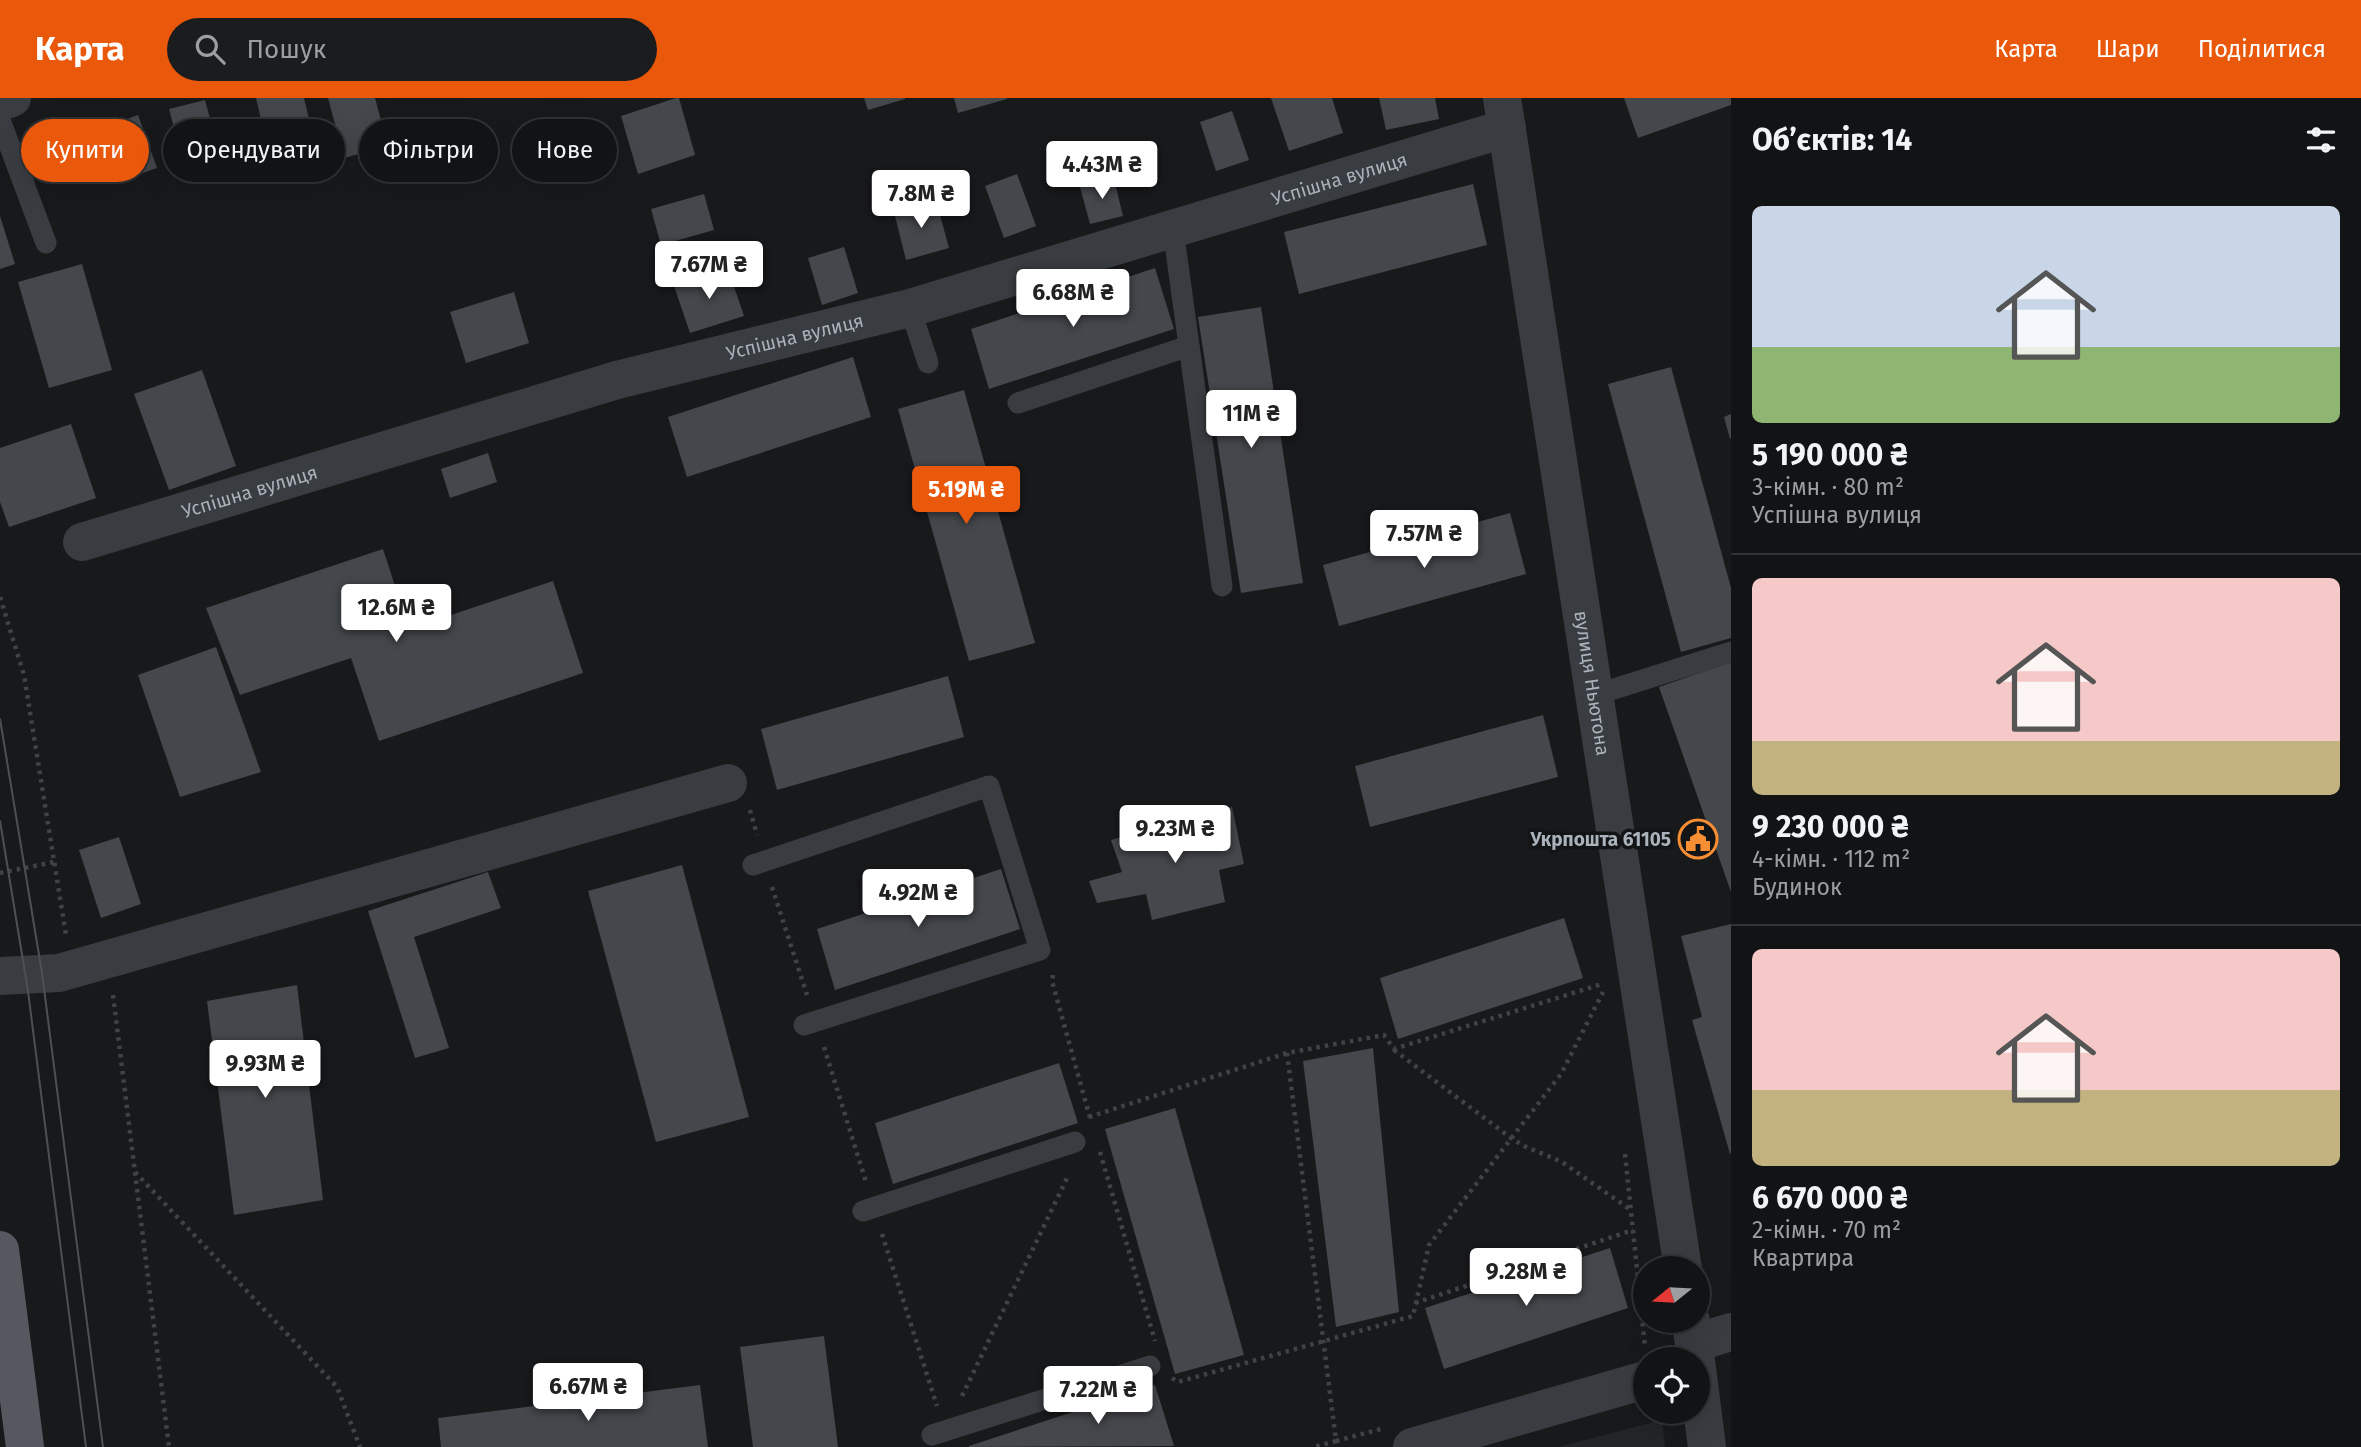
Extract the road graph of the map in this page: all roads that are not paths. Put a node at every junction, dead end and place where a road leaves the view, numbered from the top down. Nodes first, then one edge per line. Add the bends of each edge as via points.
1 (12, 98) edge
2 (0, 102) edge
3 (1504, 113) edge
4 (0, 120) edge
5 (1173, 229) junction
6 (46, 243) dead end
7 (910, 308) junction
8 (1189, 346) junction
9 (928, 363) dead end
10 (1018, 403) dead end
11 (82, 542) dead end
12 (1222, 586) dead end
13 (1731, 652) edge
14 (1595, 695) junction
15 (729, 783) dead end
16 (758, 864) road end
17 (0, 976) edge
18 (810, 1023) road end
19 (1082, 1148) road end
20 (868, 1210) road end
21 (0, 1250) edge
22 (1681, 1256) edge
23 (1731, 1332) edge
24 (6, 1347) edge
25 (1698, 1347) edge
26 (1157, 1362) road end
27 (1633, 1373) edge
28 (1704, 1424) edge
29 (939, 1433) road end
30 (1425, 1440) edge
31 (25, 1447) edge
32 (1707, 1447) edge

1 - 2 street
3 - 5 street, Успішна вулиця
3 - 14 street, вулиця Ньютона
4 - 6 lane
5 - 7 street, Успішна вулиця
5 - 8 lane
7 - 9 lane
7 - 11 street, Успішна вулиця via 617,380
8 - 10 lane
8 - 12 lane
13 - 14 lane
14 - 22 street, вулиця Ньютона
15 - 17 street via 59,973
16 - 18 lane via 989,786 1040,950
19 - 20 lane
21 - 24 main road
23 - 25 street
24 - 31 main road
26 - 29 lane
27 - 30 street
28 - 32 street

